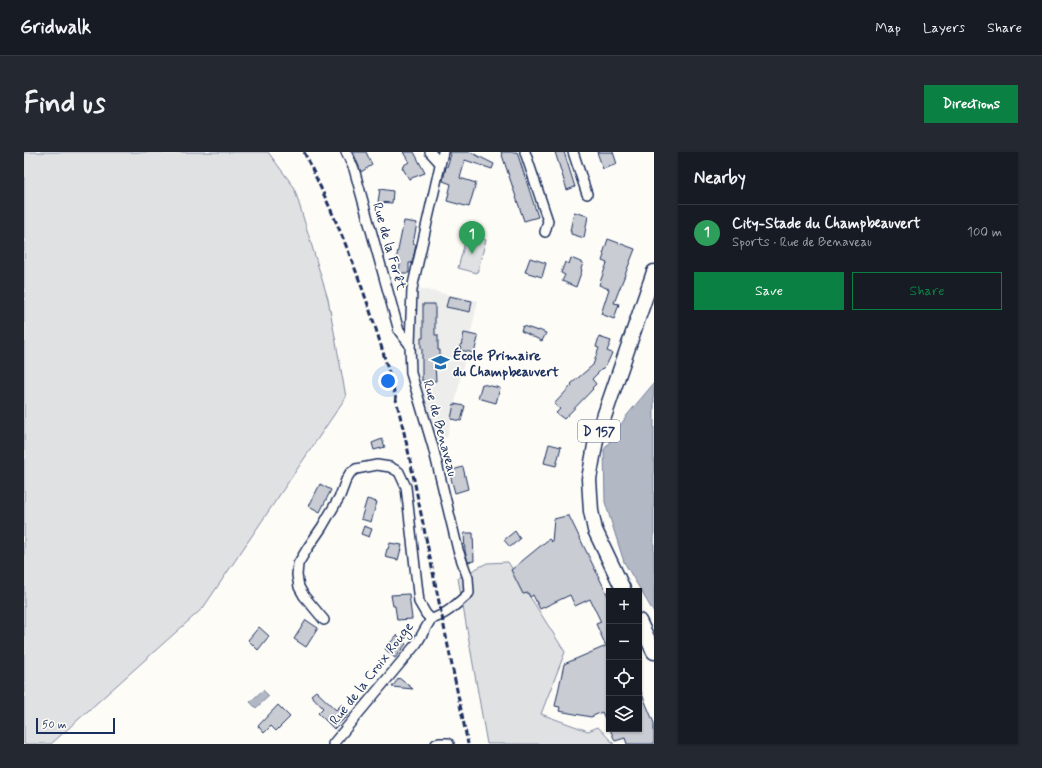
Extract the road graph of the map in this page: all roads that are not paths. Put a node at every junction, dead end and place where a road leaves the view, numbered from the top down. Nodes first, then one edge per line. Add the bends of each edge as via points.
1 (346, 152) edge
2 (430, 152) edge
3 (443, 152) edge
4 (524, 152) edge
5 (573, 152) edge
6 (440, 163) junction
7 (587, 194) dead end
8 (545, 232) dead end
9 (654, 272) edge
10 (410, 345) junction
11 (623, 588) edge
12 (431, 619) junction
13 (324, 620) dead end
14 (640, 624) edge
15 (654, 652) edge
16 (333, 744) edge
17 (436, 744) edge
18 (449, 744) edge

1 - 10 street, Rue de la Forêt via 354,169 399,330
2 - 6 street
3 - 6 street, Rue de Benaveau
4 - 8 street via 548,221
5 - 7 street
6 - 10 street, Rue de Benaveau via 412,289
9 - 11 main road, D 157 via 596,440 589,479 595,530
10 - 12 street, Rue de Benaveau via 411,373 433,447 458,550 468,578 469,593 453,607
12 - 13 street via 419,602 406,487 399,472 390,467 377,465 356,469 350,474 337,502 298,564 299,587
12 - 16 street, Rue de la Croix Rouge via 416,643
14 - 15 main road
17 - 18 street

